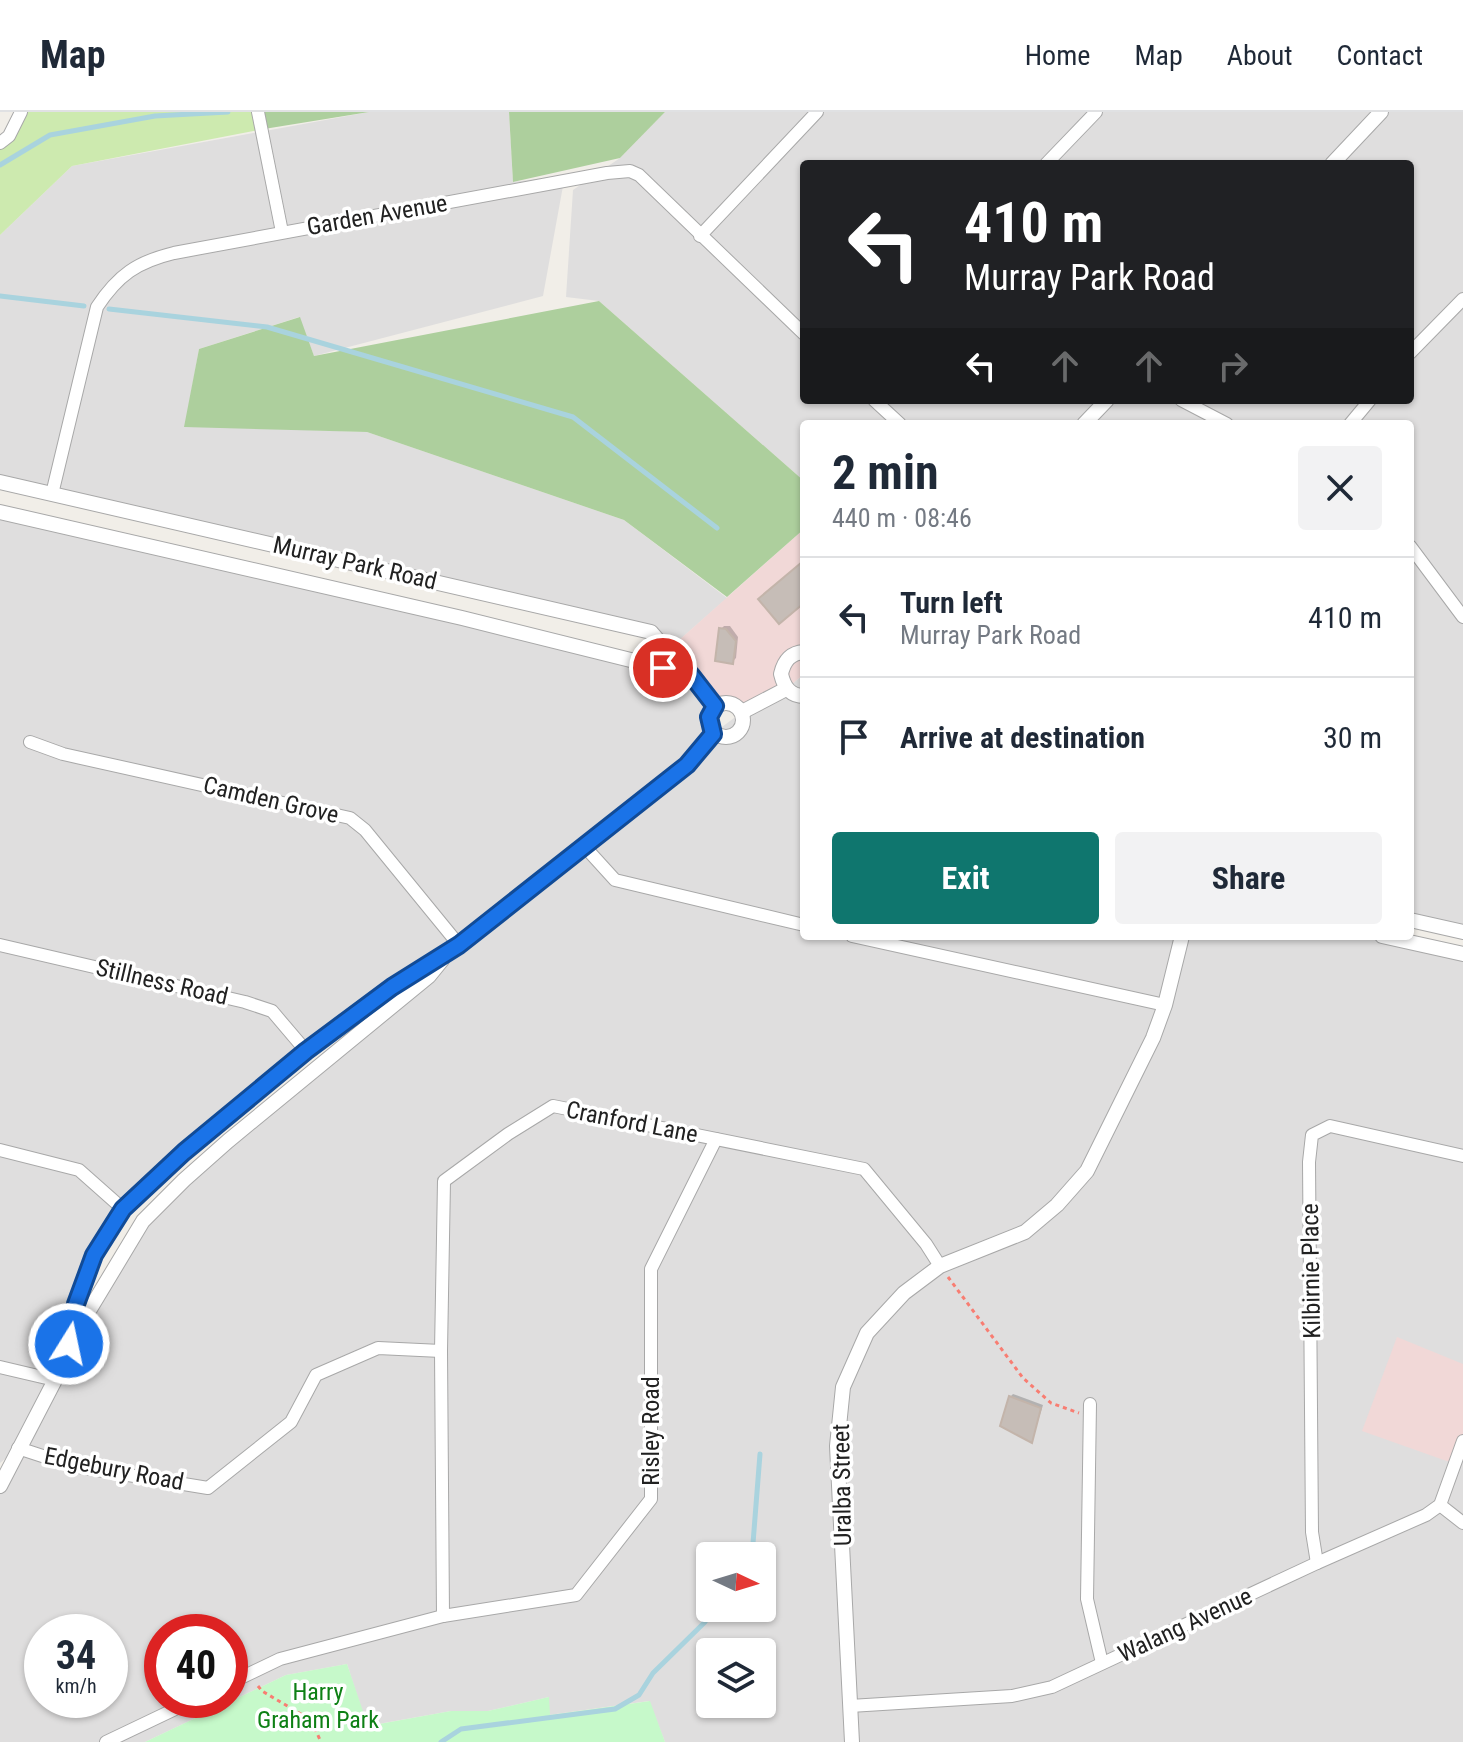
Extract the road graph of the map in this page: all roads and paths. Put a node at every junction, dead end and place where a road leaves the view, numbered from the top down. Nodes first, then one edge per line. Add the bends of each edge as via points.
1 (21, 112) edge
2 (817, 112) edge
3 (1096, 112) edge
4 (1381, 112) edge
5 (259, 114) edge
6 (0, 143) edge
7 (1050, 160) edge
8 (1336, 160) edge
9 (282, 232) junction
10 (700, 236) junction
11 (1463, 299) edge
12 (800, 330) edge
13 (1414, 349) edge
14 (878, 404) edge
15 (1103, 404) edge
16 (1189, 404) edge
17 (1367, 404) edge
18 (896, 420) edge
19 (1088, 420) edge
20 (1219, 420) edge
21 (1353, 420) edge
22 (0, 482) edge
23 (52, 494) junction
24 (0, 512) edge
25 (1414, 551) edge
26 (470, 590) junction
27 (1463, 617) edge
28 (462, 618) junction
29 (800, 653) edge
30 (691, 675) junction
31 (786, 689) junction
32 (800, 695) edge
33 (715, 706) junction
34 (742, 712) junction
35 (713, 734) junction
36 (30, 742) dead end
37 (585, 847) junction
38 (1414, 921) edge
39 (800, 924) edge
40 (1463, 932) edge
41 (870, 940) edge
42 (1181, 940) edge
43 (1400, 940) edge
44 (0, 945) edge
45 (453, 950) junction
46 (1463, 954) edge
47 (1165, 1005) junction
48 (306, 1051) junction
49 (716, 1139) junction
50 (0, 1150) edge
51 (1463, 1156) edge
52 (123, 1209) junction
53 (940, 1266) junction
54 (69, 1344) junction
55 (441, 1351) junction
56 (0, 1367) edge
57 (55, 1380) junction
58 (1090, 1410) joint
59 (1463, 1441) edge
60 (18, 1448) junction
61 (0, 1463) edge
62 (0, 1486) edge
63 (1440, 1505) junction
64 (1463, 1523) edge
65 (1317, 1563) junction
66 (443, 1616) junction
67 (1102, 1663) junction
68 (249, 1674) joint
69 (850, 1706) junction
70 (156, 1718) edge
71 (106, 1742) edge
72 (321, 1742) edge
73 (852, 1742) edge

1 - 6 street
2 - 10 street
3 - 7 street
4 - 8 street
5 - 9 street
9 - 10 street, Garden Avenue via 621,171 639,175
9 - 23 street, Garden Avenue via 151,259 111,285 97,307
10 - 12 street, Garden Avenue
11 - 13 street
14 - 18 street
15 - 19 street
16 - 20 street
17 - 21 street
22 - 23 street, Murray Park Road
23 - 26 street, Murray Park Road
24 - 28 street, Murray Park Road
25 - 27 street
26 - 28 street
26 - 30 street, Murray Park Road via 651,632
28 - 30 street, Murray Park Road
29 - 31 street via 783,666
30 - 33 street, Murray Park Road
31 - 32 street
31 - 34 street
33 - 34 street via 730,702
33 - 35 street via 709,717
34 - 35 street via 739,731 726,737
35 - 37 street via 687,765
36 - 45 street, Camden Grove via 63,754 350,818 365,830
37 - 39 street via 615,880
37 - 45 street
38 - 40 street
41 - 47 street
42 - 47 street, Uralba Street
43 - 46 street
44 - 48 street, Stillness Road via 272,1011
45 - 48 street via 392,987
45 - 54 street via 429,976 228,1141 143,1221
47 - 53 street, Uralba Street via 1087,1171 1025,1232
48 - 52 street
49 - 53 street, Cranford Lane via 864,1169
49 - 55 street, Cranford Lane via 553,1106 444,1181
49 - 66 street, Risley Road via 651,1269 651,1499 576,1595
50 - 52 street via 79,1170
51 - 65 street, Kilbirnie Place via 1330,1126 1312,1135 1312,1532
52 - 54 street via 94,1255 76,1304
53 - 58 path via 1023,1378 1051,1403
53 - 69 street, Uralba Street via 904,1293 867,1333 843,1387 837,1446
54 - 57 street
55 - 60 street, Edgebury Road via 378,1348 316,1375 291,1422 208,1488 73,1466
55 - 66 street, Cranford Lane
56 - 57 street
57 - 60 street
58 - 67 street via 1087,1599
59 - 63 street
60 - 61 street
60 - 62 street
63 - 64 street
63 - 65 street, Walang Avenue
65 - 67 street, Walang Avenue
66 - 68 street, Risley Road via 280,1659
67 - 69 street, Walang Avenue via 1052,1687 1012,1696
68 - 72 path via 262,1691 311,1720
69 - 73 street, Uralba Street
70 - 71 street

